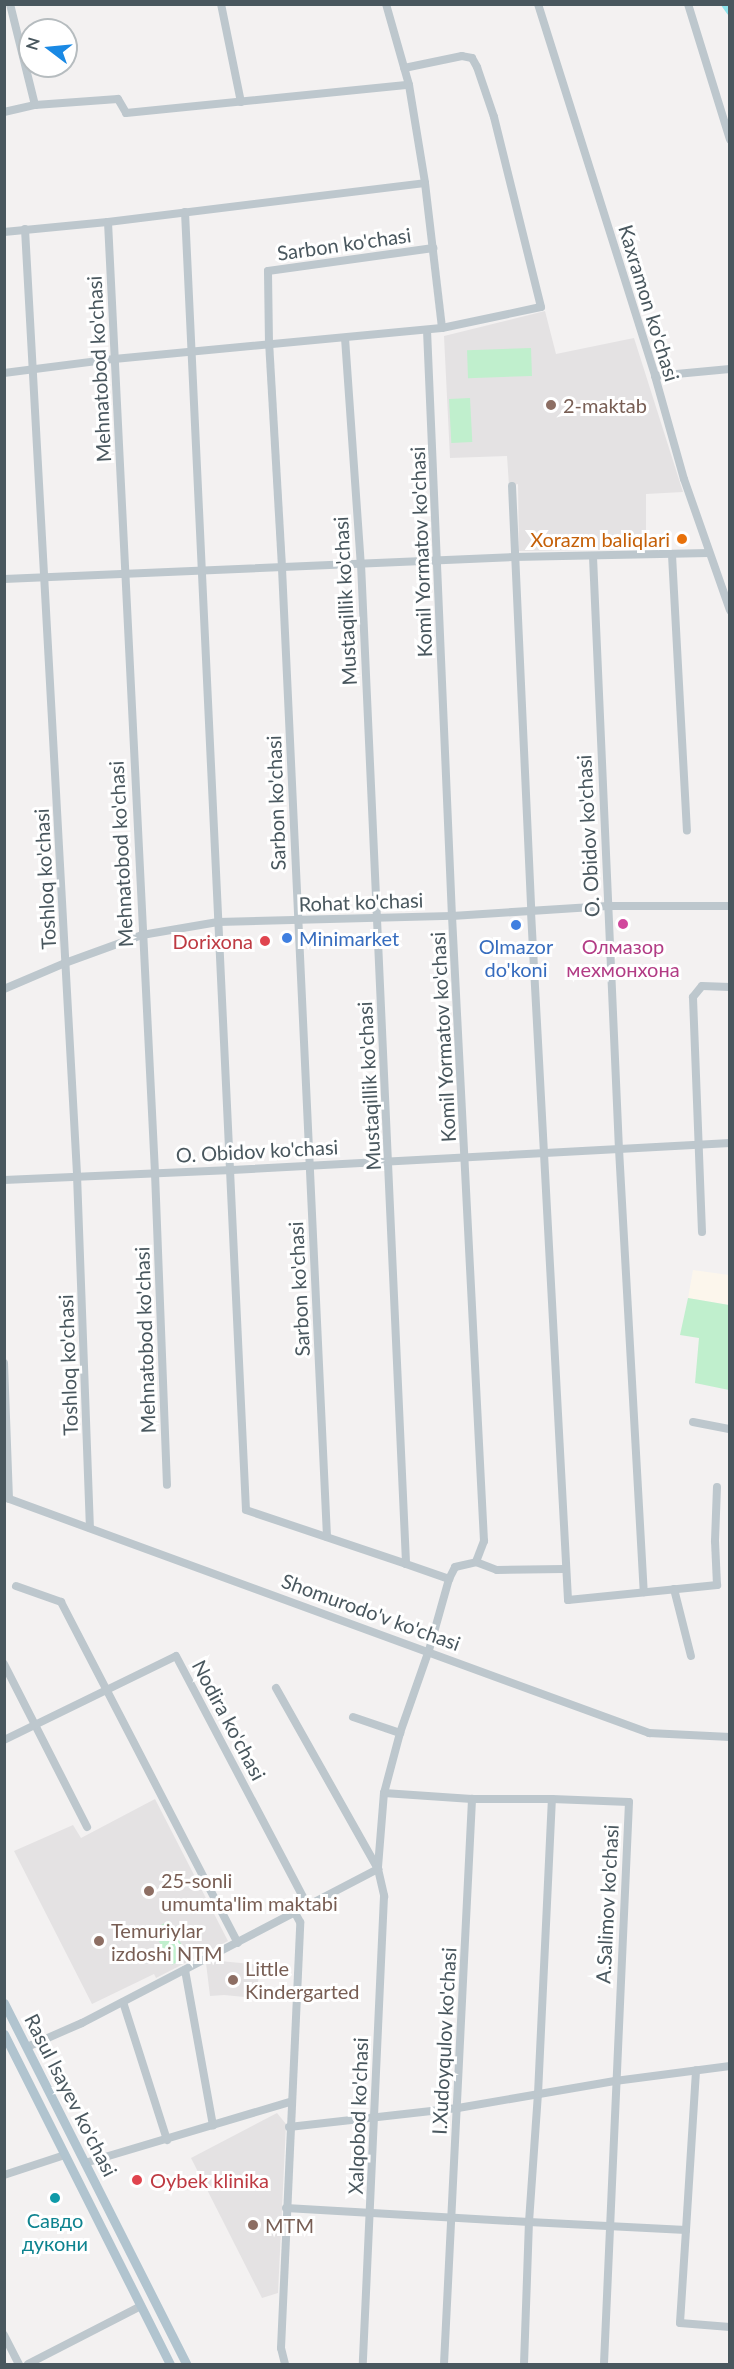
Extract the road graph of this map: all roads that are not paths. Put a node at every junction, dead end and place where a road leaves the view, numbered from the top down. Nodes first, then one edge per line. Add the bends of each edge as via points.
1 (10, 4) edge
2 (221, 4) edge
3 (386, 4) edge
4 (538, 4) edge
5 (688, 4) edge
6 (404, 68) junction
7 (409, 86) junction
8 (241, 102) junction
9 (35, 105) junction
10 (4, 112) edge
11 (729, 140) edge
12 (426, 183) junction
13 (185, 212) junction
14 (108, 222) junction
15 (25, 229) junction
16 (4, 232) edge
17 (433, 248) junction
18 (442, 328) junction
19 (428, 330) junction
20 (345, 338) junction
21 (269, 344) junction
22 (190, 353) junction
23 (114, 359) junction
24 (34, 369) junction
25 (729, 369) edge
26 (4, 373) edge
27 (655, 376) junction
28 (512, 486) dead end
29 (709, 554) junction
30 (672, 555) junction
31 (514, 557) junction
32 (593, 557) junction
33 (438, 561) junction
34 (361, 564) junction
35 (282, 567) junction
36 (201, 572) junction
37 (125, 574) junction
38 (45, 577) junction
39 (4, 579) edge
40 (729, 610) edge
41 (687, 831) dead end
42 (608, 906) junction
43 (729, 906) edge
44 (531, 912) junction
45 (452, 916) junction
46 (377, 918) junction
47 (297, 921) junction
48 (218, 922) junction
49 (142, 935) junction
50 (65, 963) junction
51 (729, 987) edge
52 (4, 989) edge
53 (729, 1143) edge
54 (699, 1144) junction
55 (619, 1149) junction
56 (543, 1154) junction
57 (466, 1157) junction
58 (389, 1161) junction
59 (310, 1165) junction
60 (232, 1170) junction
61 (155, 1173) junction
62 (77, 1175) junction
63 (4, 1180) edge
64 (702, 1232) dead end
65 (4, 1363) edge
66 (693, 1422) dead end
67 (729, 1429) edge
68 (166, 1485) dead end
69 (717, 1487) dead end
70 (7, 1498) edge
71 (90, 1528) junction
72 (327, 1537) junction
73 (476, 1562) junction
74 (406, 1564) junction
75 (564, 1569) junction
76 (449, 1579) junction
77 (16, 1586) dead end
78 (674, 1589) junction
79 (644, 1592) junction
80 (429, 1650) junction
81 (691, 1656) dead end
82 (4, 1664) edge
83 (106, 1688) junction
84 (276, 1688) dead end
85 (353, 1717) dead end
86 (35, 1724) junction
87 (399, 1733) junction
88 (729, 1737) edge
89 (4, 1740) edge
90 (384, 1793) junction
91 (472, 1799) junction
92 (552, 1799) junction
93 (87, 1827) dead end
94 (378, 1869) junction
95 (308, 1906) junction
96 (295, 1913) junction
97 (238, 1943) junction
98 (184, 1970) junction
99 (123, 2002) junction
100 (4, 2003) edge
101 (4, 2034) edge
102 (27, 2047) junction
103 (729, 2066) edge
104 (696, 2070) junction
105 (615, 2081) junction
106 (538, 2094) junction
107 (290, 2102) junction
108 (458, 2108) junction
109 (374, 2118) junction
110 (213, 2126) junction
111 (289, 2127) junction
112 (167, 2140) junction
113 (65, 2155) junction
114 (85, 2163) junction
115 (4, 2175) edge
116 (286, 2208) junction
117 (371, 2213) junction
118 (452, 2217) junction
119 (529, 2222) junction
120 (609, 2227) junction
121 (686, 2230) junction
122 (141, 2306) junction
123 (729, 2327) edge
124 (4, 2335) edge
125 (19, 2364) edge
126 (28, 2364) edge
127 (170, 2364) edge
128 (186, 2364) edge
129 (285, 2364) edge
130 (363, 2364) edge
131 (444, 2364) edge
132 (524, 2364) edge
133 (604, 2364) edge

1 - 9 street
2 - 8 street
3 - 6 street
4 - 27 street, Kaxramon ko'chasi
5 - 11 street
6 - 7 street
6 - 18 street via 462,56 472,58 494,117 541,307
7 - 8 street
7 - 12 street
8 - 9 street via 126,113 118,99
9 - 10 street
12 - 13 street
12 - 17 street
13 - 14 street
13 - 22 street
14 - 15 street
14 - 23 street, Mehnatobod ko'chasi
15 - 16 street
15 - 24 street, Toshloq ko'chasi
17 - 18 street
17 - 21 street, Sarbon ko'chasi via 268,271
18 - 19 street
19 - 20 street
19 - 33 street, Komil Yormatov ko'chasi
20 - 21 street
20 - 34 street, Mustaqillik ko'chasi
21 - 22 street
21 - 35 street, Sarbon ko'chasi
22 - 23 street
22 - 36 street
23 - 24 street
23 - 37 street, Mehnatobod ko'chasi
24 - 26 street
24 - 38 street, Toshloq ko'chasi
25 - 27 street
27 - 29 street, Kaxramon ko'chasi
28 - 31 street
29 - 30 street
29 - 40 street, Kaxramon ko'chasi
30 - 32 street
30 - 41 street
31 - 32 street
31 - 33 street
31 - 44 street
32 - 42 street, O. Obidov ko'chasi
33 - 34 street
33 - 45 street, Komil Yormatov ko'chasi
34 - 35 street
34 - 46 street, Mustaqillik ko'chasi
35 - 36 street
35 - 47 street, Sarbon ko'chasi
36 - 37 street
36 - 48 street
37 - 38 street
37 - 49 street, Mehnatobod ko'chasi
38 - 39 street
38 - 50 street, Toshloq ko'chasi
42 - 43 street, Rohat ko'chasi
42 - 44 street, Rohat ko'chasi
42 - 55 street, O. Obidov ko'chasi
44 - 45 street, Rohat ko'chasi
44 - 56 street
45 - 46 street, Rohat ko'chasi
45 - 57 street, Komil Yormatov ko'chasi
46 - 47 street, Rohat ko'chasi
46 - 58 street, Mustaqillik ko'chasi
47 - 48 street, Rohat ko'chasi
47 - 59 street, Sarbon ko'chasi
48 - 49 street, Rohat ko'chasi
48 - 60 street
49 - 50 street, Rohat ko'chasi
49 - 61 street, Mehnatobod ko'chasi
50 - 52 street, Rohat ko'chasi
50 - 62 street, Toshloq ko'chasi
51 - 54 street via 702,986 693,997
53 - 54 street
54 - 55 street
54 - 64 street
55 - 56 street, O. Obidov ko'chasi
55 - 79 street, O. Obidov ko'chasi
56 - 57 street, O. Obidov ko'chasi
56 - 75 street
57 - 58 street, O. Obidov ko'chasi
57 - 73 street, Komil Yormatov ko'chasi via 483,1541
58 - 59 street, O. Obidov ko'chasi
58 - 74 street, Mustaqillik ko'chasi
59 - 60 street, O. Obidov ko'chasi
59 - 72 street, Sarbon ko'chasi
60 - 61 street, O. Obidov ko'chasi
60 - 72 street via 246,1510
61 - 62 street, O. Obidov ko'chasi
61 - 68 street, Mehnatobod ko'chasi
62 - 63 street, O. Obidov ko'chasi
62 - 71 street, Toshloq ko'chasi
65 - 70 street
66 - 67 street
69 - 78 street via 717,1585
70 - 71 street, Shomurodo'v ko'chasi
71 - 80 street, Shomurodo'v ko'chasi
72 - 74 street
73 - 75 street via 497,1570
73 - 76 street via 454,1567
74 - 76 street
75 - 79 street via 568,1600
76 - 80 street
77 - 83 street via 62,1602
78 - 79 street
78 - 81 street
80 - 87 street
80 - 88 street, Shomurodo'v ko'chasi via 649,1733
82 - 86 street
83 - 86 street, Nodira ko'chasi
83 - 95 street, Nodira ko'chasi via 173,1655 180,1660
83 - 97 street
84 - 94 street
85 - 87 street
86 - 89 street, Nodira ko'chasi
86 - 93 street
87 - 90 street
90 - 91 street
90 - 94 street
91 - 92 street
91 - 108 street, I.Xudoyqulov ko'chasi
92 - 105 street, A.Salimov ko'chasi via 629,1802
92 - 106 street
94 - 95 street
94 - 109 street, Xalqobod ko'chasi via 384,1896
95 - 96 street
96 - 97 street
96 - 107 street via 300,1922
97 - 98 street
98 - 99 street
98 - 110 street
99 - 102 street
99 - 112 street
100 - 102 main road, Rasul Isayev ko'chasi
101 - 113 main road, Rasul Isayev ko'chasi
102 - 114 main road, Rasul Isayev ko'chasi
103 - 104 street
104 - 105 street
104 - 121 street
105 - 106 street
105 - 120 street, A.Salimov ko'chasi
106 - 108 street
106 - 119 street
107 - 110 street
107 - 111 street
108 - 109 street
108 - 118 street, I.Xudoyqulov ko'chasi
109 - 111 street
109 - 117 street, Xalqobod ko'chasi
110 - 112 street
111 - 116 street
112 - 114 street
113 - 115 street
113 - 122 main road, Rasul Isayev ko'chasi
114 - 128 main road, Rasul Isayev ko'chasi
116 - 117 street
116 - 129 street via 281,2348
117 - 118 street
117 - 130 street, Xalqobod ko'chasi
118 - 119 street
118 - 131 street, I.Xudoyqulov ko'chasi
119 - 120 street
119 - 132 street
120 - 121 street
120 - 133 street, A.Salimov ko'chasi
121 - 123 street via 680,2323
122 - 126 street
122 - 127 main road, Rasul Isayev ko'chasi
124 - 125 street

